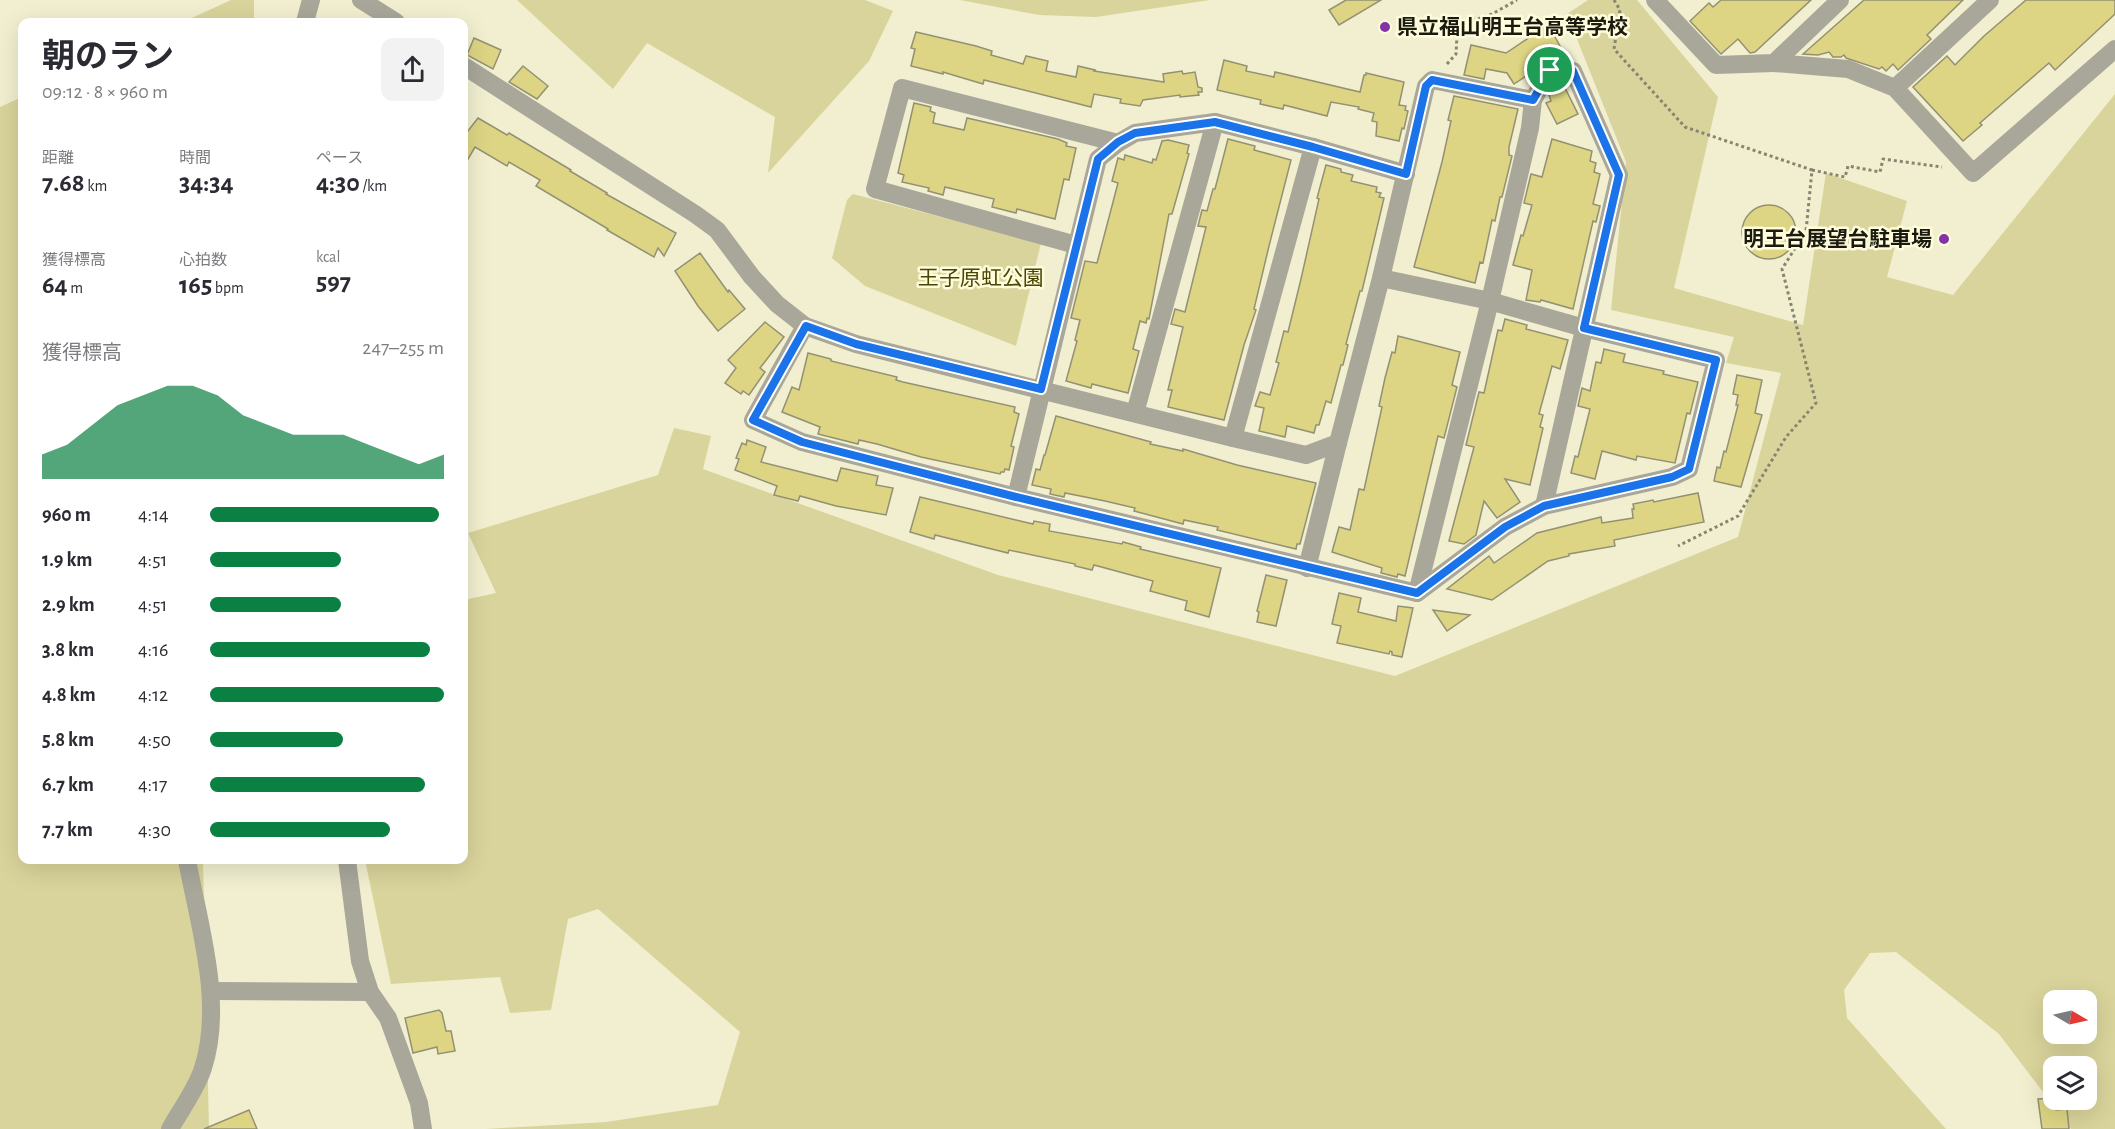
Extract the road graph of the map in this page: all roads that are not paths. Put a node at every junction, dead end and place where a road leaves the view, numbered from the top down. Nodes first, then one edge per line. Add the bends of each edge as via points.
1 (311, 0) edge
2 (361, 0) edge
3 (1840, 0) edge
4 (1990, 0) edge
5 (1666, 4) edge
6 (306, 18) edge
7 (390, 18) edge
8 (2115, 49) edge
9 (1774, 63) junction
10 (468, 69) edge
11 (1895, 88) junction
12 (1533, 100) junction
13 (1215, 122) junction
14 (1118, 142) junction
15 (1313, 147) junction
16 (1406, 174) junction
17 (1076, 246) junction
18 (1381, 278) junction
19 (1490, 302) junction
20 (806, 326) junction
21 (1584, 328) junction
22 (1041, 389) junction
23 (1135, 413) junction
24 (1233, 438) junction
25 (1338, 443) junction
26 (1016, 497) junction
27 (1544, 506) junction
28 (1307, 568) junction
29 (1417, 593) junction
30 (188, 864) edge
31 (347, 864) edge
32 (212, 991) junction
33 (370, 992) junction
34 (170, 1129) edge
35 (423, 1129) edge

1 - 6 street
2 - 7 street
3 - 9 street
4 - 11 street
5 - 9 street via 1716,65
8 - 11 street via 1973,173
9 - 11 street via 1848,69
10 - 20 street via 717,230 777,304
12 - 16 street via 1432,80 1426,86
12 - 19 street
12 - 21 street via 1550,70 1573,71 1619,175
13 - 14 street via 1135,133
13 - 15 street
13 - 23 street
14 - 17 street via 1098,159
14 - 17 street via 902,88 875,189
15 - 16 street
15 - 24 street
16 - 18 street
17 - 22 street
18 - 19 street
18 - 25 street
19 - 21 street
19 - 29 street
20 - 22 street via 856,344
20 - 26 street via 753,420 802,442
21 - 27 street
21 - 27 street via 1716,360 1689,469 1672,477
22 - 23 street
22 - 26 street
23 - 24 street
24 - 25 street via 1306,454
25 - 28 street
26 - 28 street
27 - 29 street via 1505,527
28 - 29 street
30 - 32 street
31 - 33 street via 360,961
32 - 33 street
32 - 34 street via 210,1037 203,1070
33 - 35 street via 388,1018 419,1103

